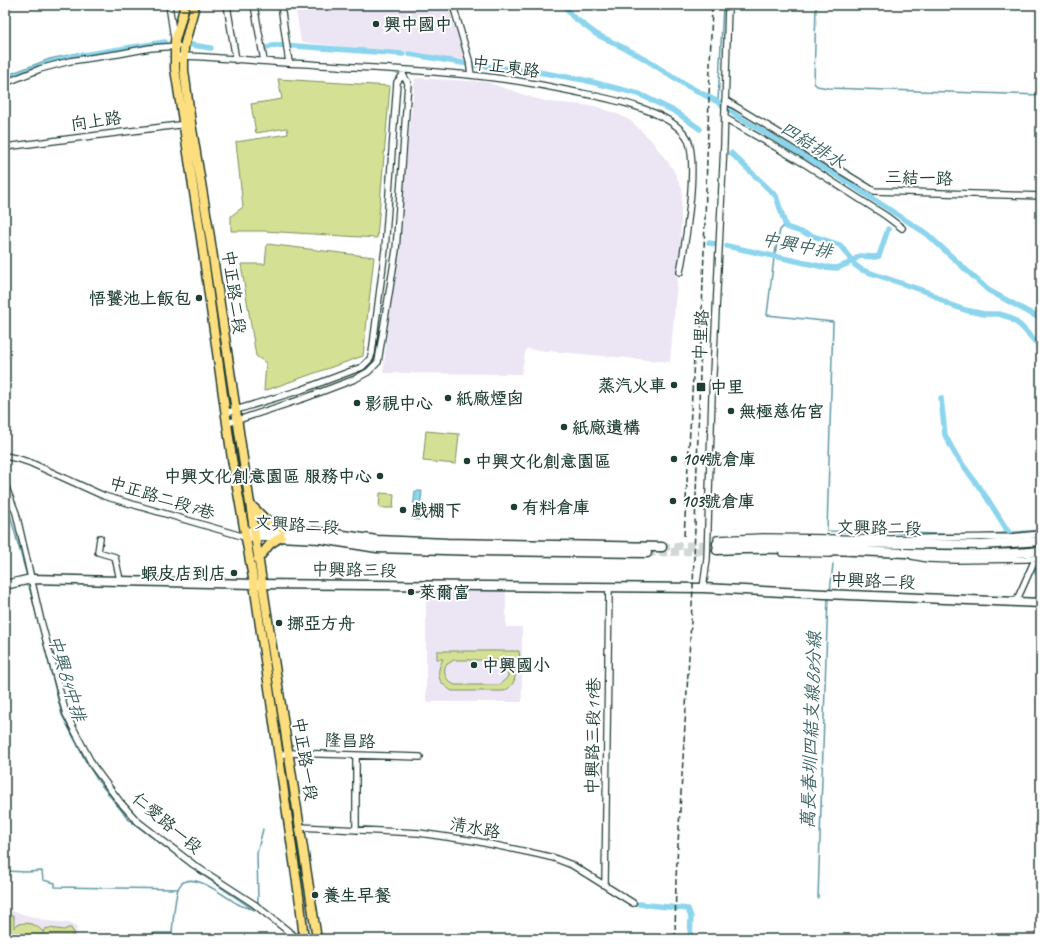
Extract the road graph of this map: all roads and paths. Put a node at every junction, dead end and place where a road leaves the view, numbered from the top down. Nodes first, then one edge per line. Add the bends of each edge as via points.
1 (169, 5) edge
2 (185, 5) edge
3 (195, 5) edge
4 (227, 5) edge
5 (254, 5) edge
6 (280, 5) edge
7 (453, 5) edge
8 (728, 5) edge
9 (175, 43) junction
10 (184, 47) junction
11 (184, 56) junction
12 (174, 57) junction
13 (236, 60) junction
14 (264, 61) junction
15 (289, 63) junction
16 (403, 73) junction
17 (471, 75) junction
18 (5, 83) edge
19 (725, 100) junction
20 (725, 118) junction
21 (187, 124) junction
22 (5, 147) edge
23 (1041, 196) edge
24 (902, 228) dead end
25 (680, 272) dead end
26 (236, 410) junction
27 (226, 413) junction
28 (238, 420) junction
29 (227, 423) junction
30 (5, 456) edge
31 (5, 485) edge
32 (250, 505) junction
33 (255, 532) junction
34 (282, 533) junction
35 (1041, 534) edge
36 (245, 537) junction
37 (100, 538) dead end
38 (1041, 541) edge
39 (662, 547) tunnel mouth
40 (717, 547) junction
41 (1040, 552) edge
42 (647, 553) tunnel mouth
43 (258, 559) junction
44 (32, 579) junction
45 (120, 580) junction
46 (254, 584) junction
47 (263, 584) junction
48 (5, 585) edge
49 (609, 588) junction
50 (703, 588) junction
51 (1016, 602) junction
52 (1041, 603) edge
53 (289, 753) junction
54 (279, 756) junction
55 (356, 756) junction
56 (420, 757) dead end
57 (300, 827) junction
58 (356, 830) junction
59 (605, 885) junction
60 (633, 903) dead end
61 (298, 939) edge
62 (304, 939) edge
63 (317, 939) edge

1 - 9 street
2 - 9 main road, 中正路二段
3 - 10 main road, 中正路二段
4 - 13 street
5 - 14 street
6 - 15 street
7 - 17 street via 470,63
8 - 19 street
9 - 10 street
9 - 12 main road, 中正路二段
9 - 18 street via 70,61 40,69
10 - 11 main road, 中正路二段
11 - 12 street, 中正東路
11 - 13 street, 中正東路
11 - 21 main road, 中正路二段
12 - 21 main road, 中正路二段
13 - 14 street, 中正東路
14 - 15 street, 中正東路
15 - 16 street, 中正東路
16 - 17 street, 中正東路
16 - 26 street via 397,82 385,249 370,359 362,367 302,390
16 - 28 street via 408,82 396,243 378,362 368,372 355,379
17 - 25 street, 中正東路 via 520,81 615,100 663,118 682,130 690,145 692,170
19 - 20 street, 中里路
19 - 23 street, 三結一路 via 874,191
20 - 24 street via 805,164
20 - 50 street, 中里路 via 707,559
21 - 22 street, 向上路
21 - 26 main road, 中正路二段 via 210,237
21 - 27 main road, 中正路二段
26 - 27 street
26 - 28 main road, 中正路二段
27 - 29 main road, 中正路二段
28 - 29 street
28 - 32 main road, 中正路二段
29 - 36 main road, 中正路二段
30 - 36 street, 中正路二段7巷 via 31,463 104,496
31 - 44 street, 仁愛路一段 via 16,513
32 - 33 main road, 中正路二段
32 - 34 main road
33 - 34 street, 文興路二段
33 - 36 street, 文興路二段
33 - 43 main road, 中正路二段
34 - 39 street, 文興路二段 via 330,533 385,540 447,543
34 - 42 street, 文興路二段 via 377,548
34 - 43 main road
35 - 40 street, 文興路二段 via 1012,537 891,539 763,537
36 - 46 main road, 中正路二段
37 - 45 street via 98,552 115,557
38 - 40 street, 文興路二段 via 982,545 758,542
40 - 41 street, 文興路二段 via 977,554
41 - 51 street
43 - 47 main road, 中正路二段
44 - 45 street, 中興路三段
44 - 48 street, 中興路三段
44 - 61 street, 仁愛路一段 via 66,714 93,766 137,821 194,865 254,904
45 - 46 street, 中興路三段
46 - 47 street, 中興路三段
46 - 54 main road, 中正路一段
47 - 49 street, 中興路三段
47 - 53 main road, 中正路一段
49 - 50 street, 中興路三段
49 - 59 street, 中興路三段19巷
50 - 51 street, 中興路二段
51 - 52 street, 中興路二段
53 - 54 street, 隆昌路
53 - 55 street, 隆昌路
53 - 57 main road, 中正路一段
54 - 62 main road, 中正路一段
55 - 56 street, 隆昌路
55 - 58 street
57 - 58 street, 清水路
57 - 63 main road, 中正路一段
58 - 59 street, 清水路 via 419,833 537,854 572,865
59 - 60 street, 清水路

